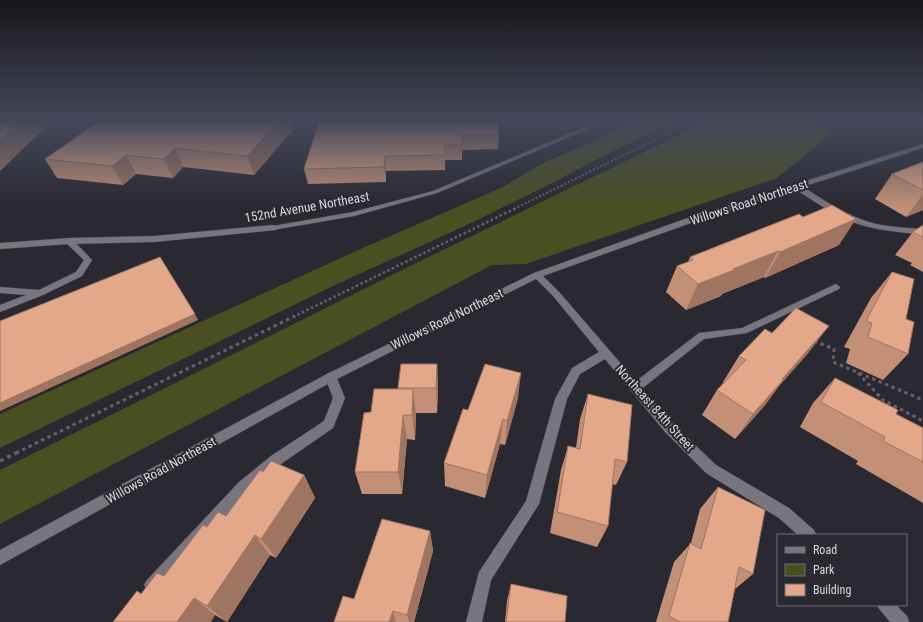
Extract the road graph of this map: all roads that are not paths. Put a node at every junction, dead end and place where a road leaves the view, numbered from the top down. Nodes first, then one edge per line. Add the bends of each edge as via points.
1 (533, 151) edge
2 (907, 151) edge
3 (796, 186) junction
4 (273, 228) joint
5 (923, 232) edge
6 (69, 241) junction
7 (0, 246) edge
8 (537, 275) junction
9 (836, 287) dead end
10 (0, 290) edge
11 (40, 293) junction
12 (0, 309) edge
13 (606, 353) junction
14 (331, 377) junction
15 (635, 388) junction
16 (808, 534) edge
17 (0, 558) edge
18 (141, 598) edge
19 (886, 606) edge
20 (474, 622) edge
21 (901, 622) edge

1 - 4 lane, 152nd Avenue Northeast via 435,192 354,214
2 - 3 street, Willows Road Northeast
3 - 5 street via 844,215 869,225
3 - 8 street, Willows Road Northeast via 684,222
4 - 6 street, 152nd Avenue Northeast via 154,238
6 - 7 street, 152nd Avenue Northeast
6 - 11 lane via 88,260 79,274
8 - 13 street, Northeast 84th Street
8 - 14 street, Willows Road Northeast
9 - 15 lane via 744,331 702,336
10 - 11 lane
11 - 12 lane
13 - 15 street, Northeast 84th Street
13 - 20 street via 576,371 561,399 532,504 484,577
14 - 17 street, Willows Road Northeast
14 - 18 street via 339,398 329,424 276,460 244,486
15 - 16 street, Northeast 84th Street via 669,428 711,469 784,513
19 - 21 street

